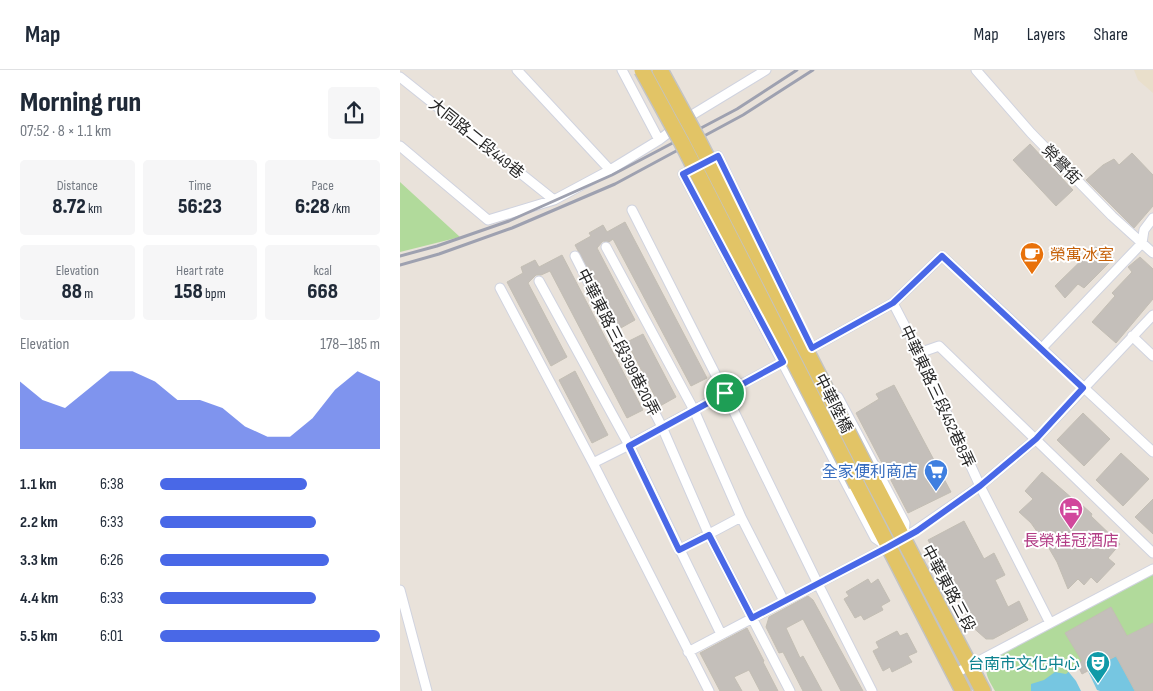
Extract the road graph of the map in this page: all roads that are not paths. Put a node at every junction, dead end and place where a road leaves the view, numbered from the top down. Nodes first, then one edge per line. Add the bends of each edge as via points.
1 (517, 70) edge
2 (622, 70) edge
3 (642, 70) edge
4 (660, 70) edge
5 (668, 70) edge
6 (766, 70) edge
7 (976, 70) edge
8 (400, 77) edge
9 (692, 115) junction
10 (659, 140) junction
11 (400, 146) edge
12 (610, 170) junction
13 (554, 200) junction
14 (632, 210) dead end
15 (1153, 218) edge
16 (1142, 243) junction
17 (606, 247) dead end
18 (1153, 254) edge
19 (575, 256) dead end
20 (539, 282) dead end
21 (500, 288) dead end
22 (893, 303) junction
23 (1153, 315) edge
24 (1132, 336) junction
25 (812, 348) junction
26 (1041, 349) junction
27 (919, 353) junction
28 (1153, 356) edge
29 (783, 362) junction
30 (1083, 388) junction
31 (725, 393) junction
32 (694, 410) junction
33 (662, 427) junction
34 (1036, 439) junction
35 (629, 446) junction
36 (1153, 452) edge
37 (593, 463) junction
38 (870, 475) joint
39 (980, 486) junction
40 (741, 517) junction
41 (709, 535) junction
42 (903, 539) junction
43 (888, 547) junction
44 (679, 550) junction
45 (1153, 553) edge
46 (1153, 570) edge
47 (818, 584) junction
48 (400, 590) edge
49 (784, 601) junction
50 (402, 605) edge
51 (752, 618) junction
52 (1050, 623) junction
53 (721, 634) junction
54 (688, 652) junction
55 (970, 666) junction
56 (954, 674) junction
57 (427, 691) edge
58 (709, 691) edge
59 (790, 691) edge
60 (872, 691) edge
61 (963, 691) edge
62 (983, 691) edge

1 - 12 street
2 - 10 street
3 - 43 main road, 中華陸橋, bridge
4 - 38 main road, 中華陸橋, bridge
5 - 9 street
6 - 9 street
7 - 16 street, 榮譽街 via 1031,133
8 - 13 street, 大同路二段449巷
9 - 10 street
10 - 12 street
11 - 13 street via 488,220
12 - 13 street
14 - 31 street
15 - 16 street via 1144,230
16 - 18 street, 榮譽街
16 - 26 street
17 - 32 street
19 - 33 street, 中華東路三段399巷20弄
20 - 35 street
21 - 37 street
22 - 25 street
22 - 26 street via 942,256
22 - 27 street, 中華東路三段452巷8弄
23 - 24 street
24 - 28 street
24 - 30 street
25 - 29 street via 718,156 683,174
25 - 42 street via 905,523
26 - 30 street
27 - 34 street via 939,346
27 - 39 street, 中華東路三段452巷8弄
29 - 31 street
29 - 43 street via 875,538
30 - 34 street
30 - 36 street
31 - 32 street
31 - 47 street
32 - 33 street
32 - 40 street
33 - 35 street
33 - 41 street, 中華東路三段399巷20弄
34 - 39 street
34 - 45 street
35 - 37 street
35 - 44 street
37 - 54 street
38 - 42 main road, 中華東路三段
39 - 42 street
39 - 52 street, 中華東路三段452巷8弄
40 - 41 street
40 - 49 street
41 - 44 street
41 - 51 street, 中華東路三段399巷20弄
42 - 43 street
42 - 55 main road, 中華東路三段
43 - 47 street
43 - 56 main road
44 - 53 street
46 - 52 street
47 - 49 street
47 - 60 street
48 - 50 street
49 - 51 street
50 - 57 street
51 - 53 street
51 - 59 street, 中華東路三段399巷20弄
52 - 55 street
53 - 54 street
54 - 58 street
55 - 56 street
55 - 62 main road, 中華東路三段
56 - 61 main road

